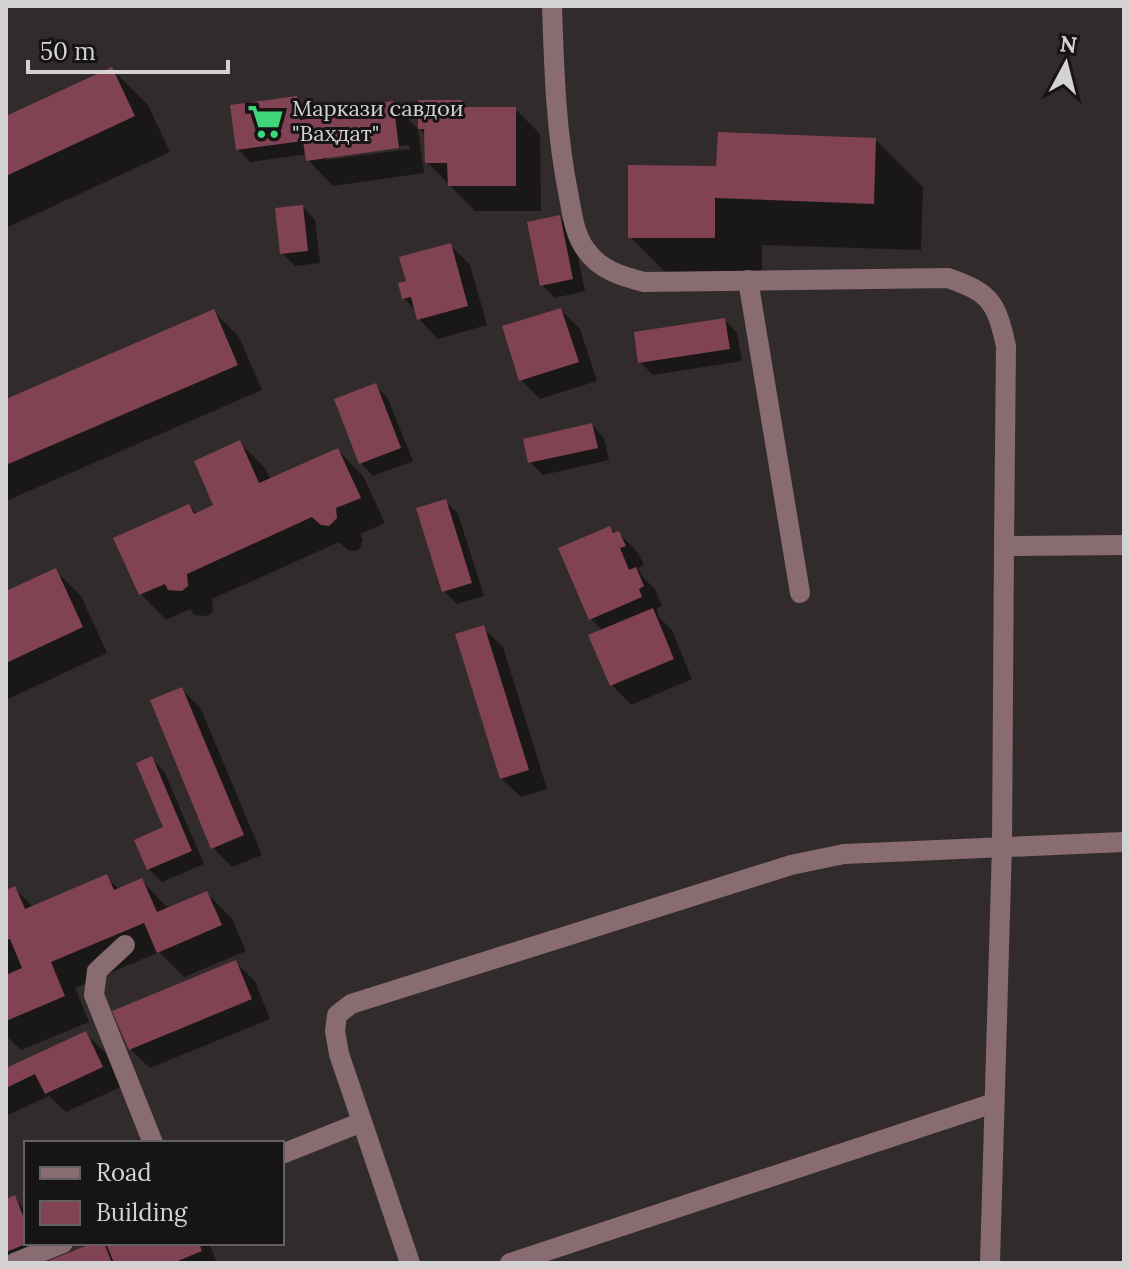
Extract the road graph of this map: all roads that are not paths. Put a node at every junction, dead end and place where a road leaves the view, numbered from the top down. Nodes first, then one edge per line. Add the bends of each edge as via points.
1 (552, 6) edge
2 (748, 280) junction
3 (1124, 545) edge
4 (1004, 546) junction
5 (800, 593) dead end
6 (1124, 842) edge
7 (1002, 845) junction
8 (125, 945) dead end
9 (994, 1103) junction
10 (362, 1122) junction
11 (152, 1141) edge
12 (284, 1153) edge
13 (58, 1245) edge
14 (14, 1263) edge
15 (410, 1263) edge
16 (510, 1263) edge
17 (990, 1263) edge

1 - 2 street via 564,175 584,248 618,276 644,282
2 - 4 street via 948,278 989,297 1006,346
2 - 5 street
3 - 4 street
4 - 7 street
6 - 7 street
7 - 9 street
7 - 10 street via 844,854 791,865 351,1004 337,1015 335,1031
8 - 11 street via 97,971 94,995
9 - 16 street
9 - 17 street
10 - 12 street
10 - 15 street
13 - 14 street

